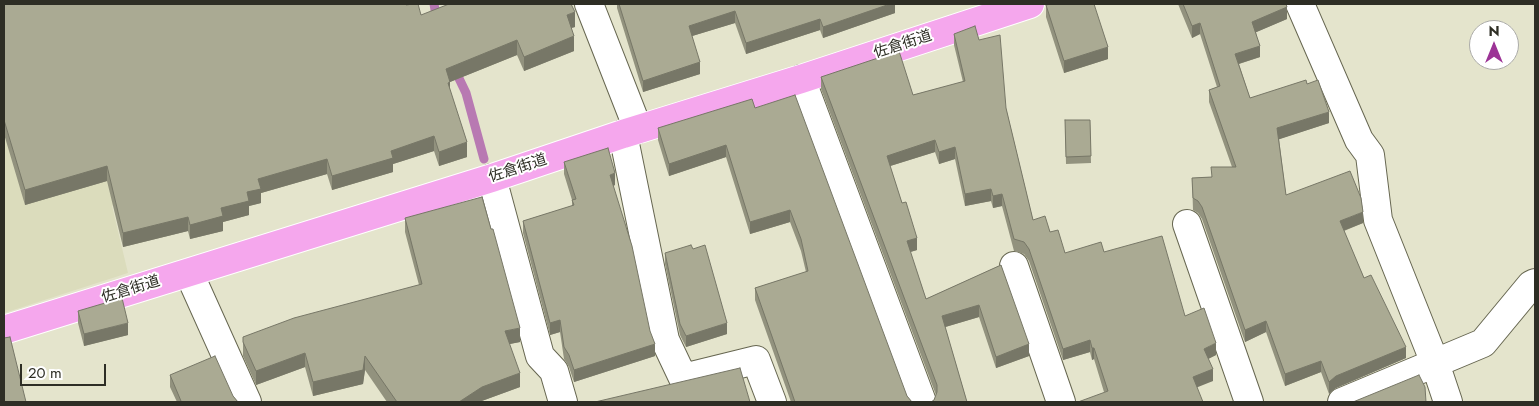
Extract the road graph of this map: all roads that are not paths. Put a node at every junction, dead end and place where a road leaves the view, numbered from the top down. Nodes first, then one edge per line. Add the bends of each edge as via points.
1 (589, 4) edge
2 (1030, 4) edge
3 (1300, 4) edge
4 (801, 78) junction
5 (630, 132) junction
6 (492, 178) junction
7 (1186, 224) dead end
8 (1014, 266) dead end
9 (189, 272) junction
10 (1535, 283) edge
11 (4, 330) edge
12 (1436, 363) junction
13 (247, 402) edge
14 (563, 402) edge
15 (772, 402) edge
16 (922, 402) edge
17 (1061, 402) edge
18 (1249, 402) edge
19 (1342, 402) edge
20 (1448, 402) edge

1 - 5 street
2 - 4 highway, 佐倉街道
3 - 12 street via 1359,140 1370,155 1378,220
4 - 5 highway, 佐倉街道
4 - 16 street
5 - 6 highway, 佐倉街道
5 - 15 street via 665,340 683,378 756,360
6 - 9 highway, 佐倉街道
6 - 14 street via 540,356 554,371
7 - 18 street
8 - 17 street
9 - 11 highway, 佐倉街道
9 - 13 street
10 - 12 street via 1483,343
12 - 19 street
12 - 20 street

